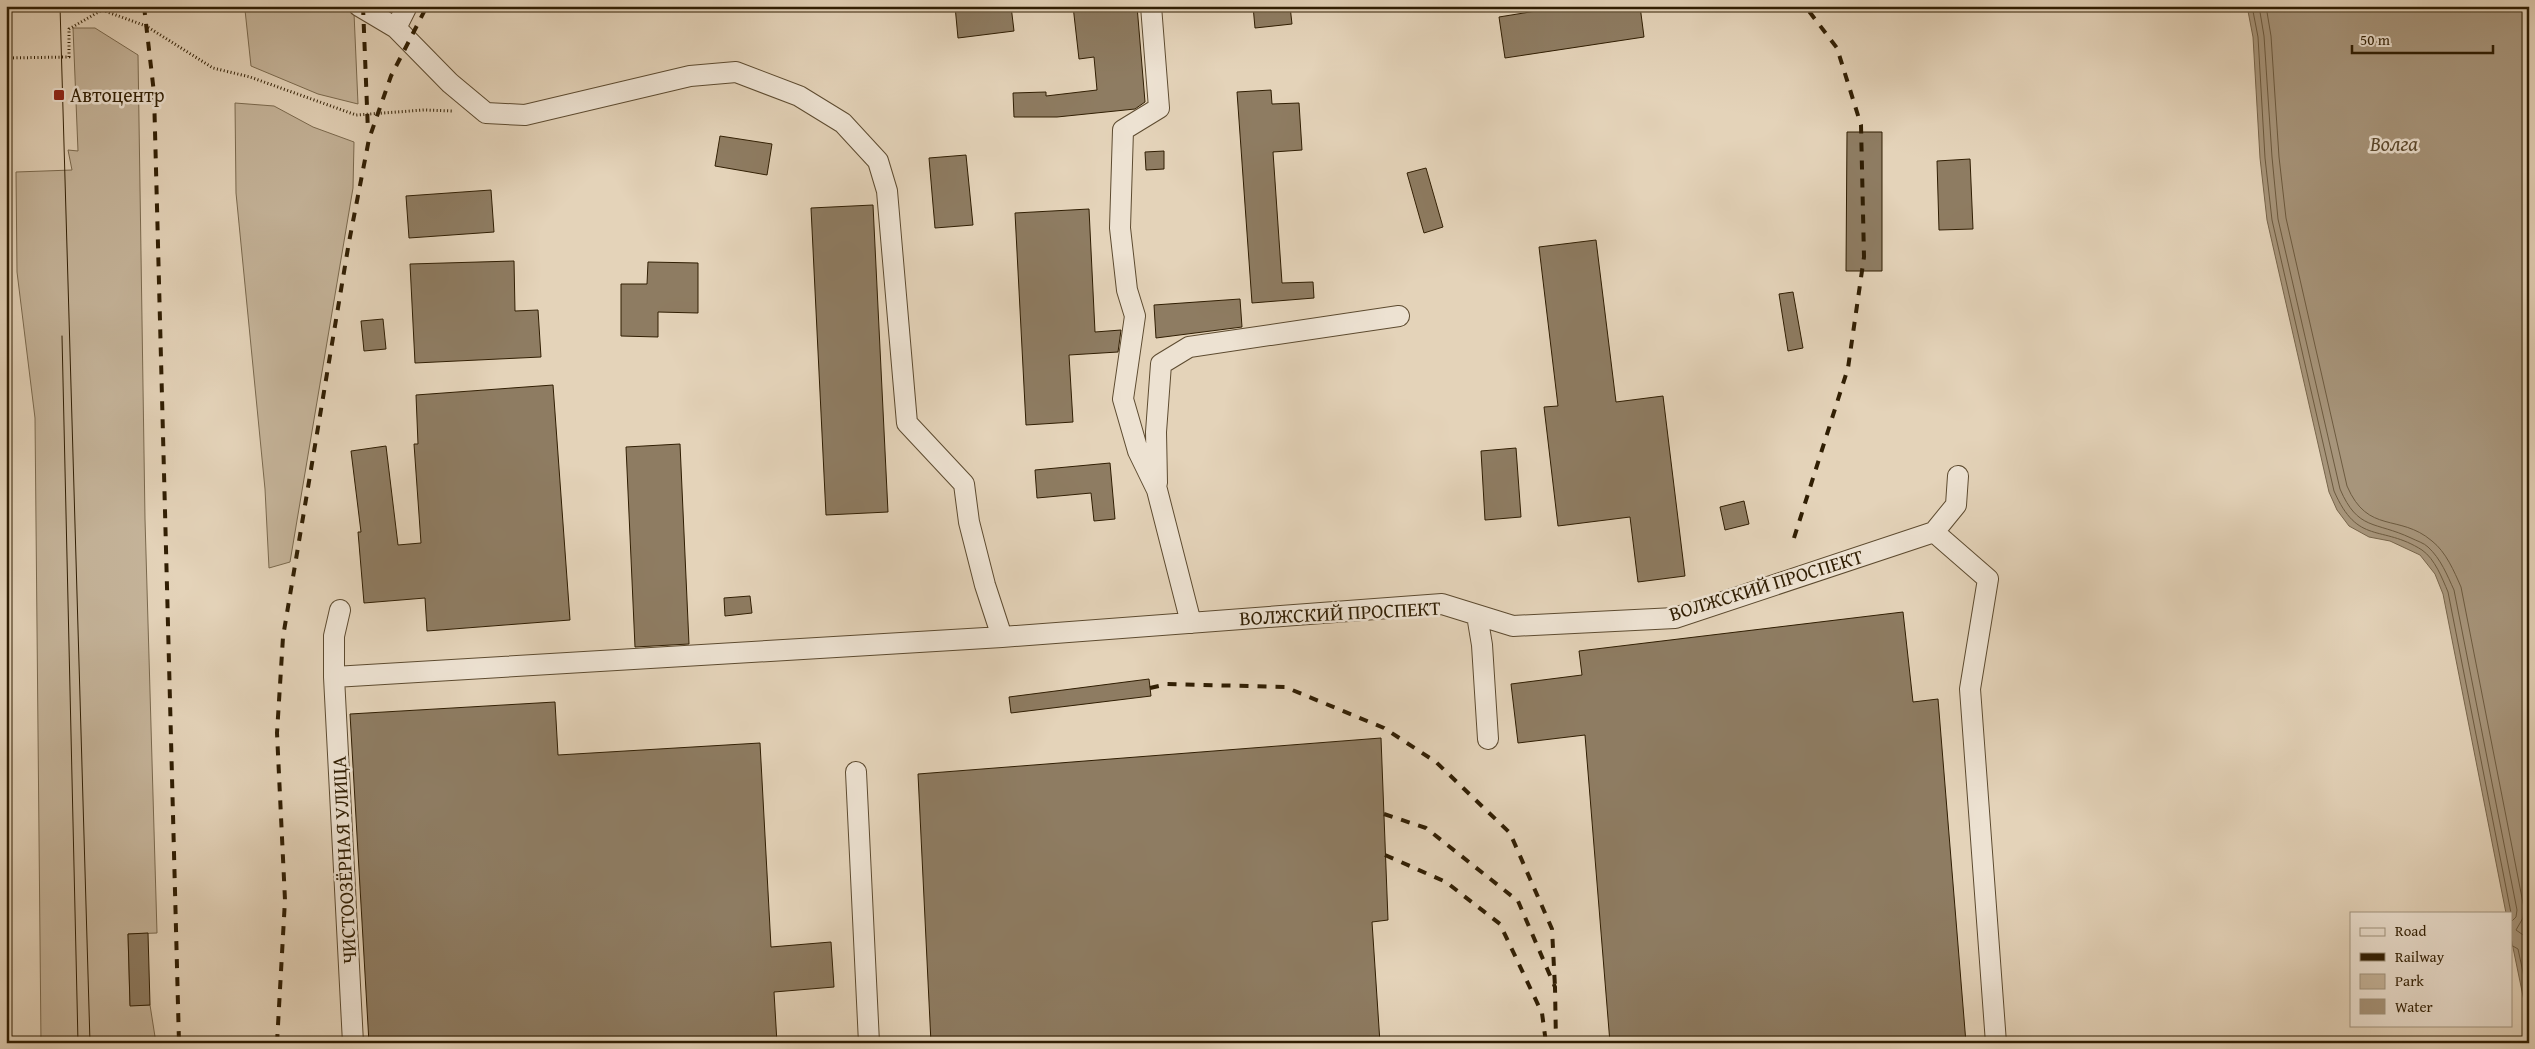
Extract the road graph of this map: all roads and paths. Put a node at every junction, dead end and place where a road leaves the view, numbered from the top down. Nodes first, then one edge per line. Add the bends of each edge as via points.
1 (359, 6) edge
2 (407, 6) edge
3 (1151, 6) edge
4 (396, 28) junction
5 (6, 58) edge
6 (486, 113) junction
7 (1399, 316) dead end
8 (1958, 476) dead end
9 (1157, 490) junction
10 (1934, 532) junction
11 (340, 610) dead end
12 (1477, 615) junction
13 (1191, 623) junction
14 (1002, 637) junction
15 (334, 677) junction
16 (1488, 739) dead end
17 (856, 772) dead end
18 (353, 1043) edge
19 (869, 1043) edge
20 (1996, 1043) edge

1 - 4 street
2 - 4 street
3 - 9 street via 1159,108 1123,130 1120,228 1127,290 1136,316 1123,399 1138,451
4 - 6 street via 450,83
5 - 6 path via 69,57 69,29 102,10 146,26 213,68 250,77 356,115 424,110
6 - 14 street via 525,115 690,76 736,72 799,96 843,123 878,161 887,191 906,423 964,484 969,522
7 - 9 street via 1189,347 1161,364 1156,432
8 - 10 street via 1956,505
9 - 13 street
10 - 12 street, ВОЛЖСКИЙ ПРОСПЕКТ via 1675,618 1513,626
10 - 20 street via 1988,579 1970,689
11 - 15 street, ЧИСТООЗЁРНАЯ УЛИЦА via 334,636
12 - 13 street, ВОЛЖСКИЙ ПРОСПЕКТ via 1442,604
12 - 16 street
13 - 14 street, ВОЛЖСКИЙ ПРОСПЕКТ
14 - 15 street, ВОЛЖСКИЙ ПРОСПЕКТ
15 - 18 street, ЧИСТООЗЁРНАЯ УЛИЦА
17 - 19 street

